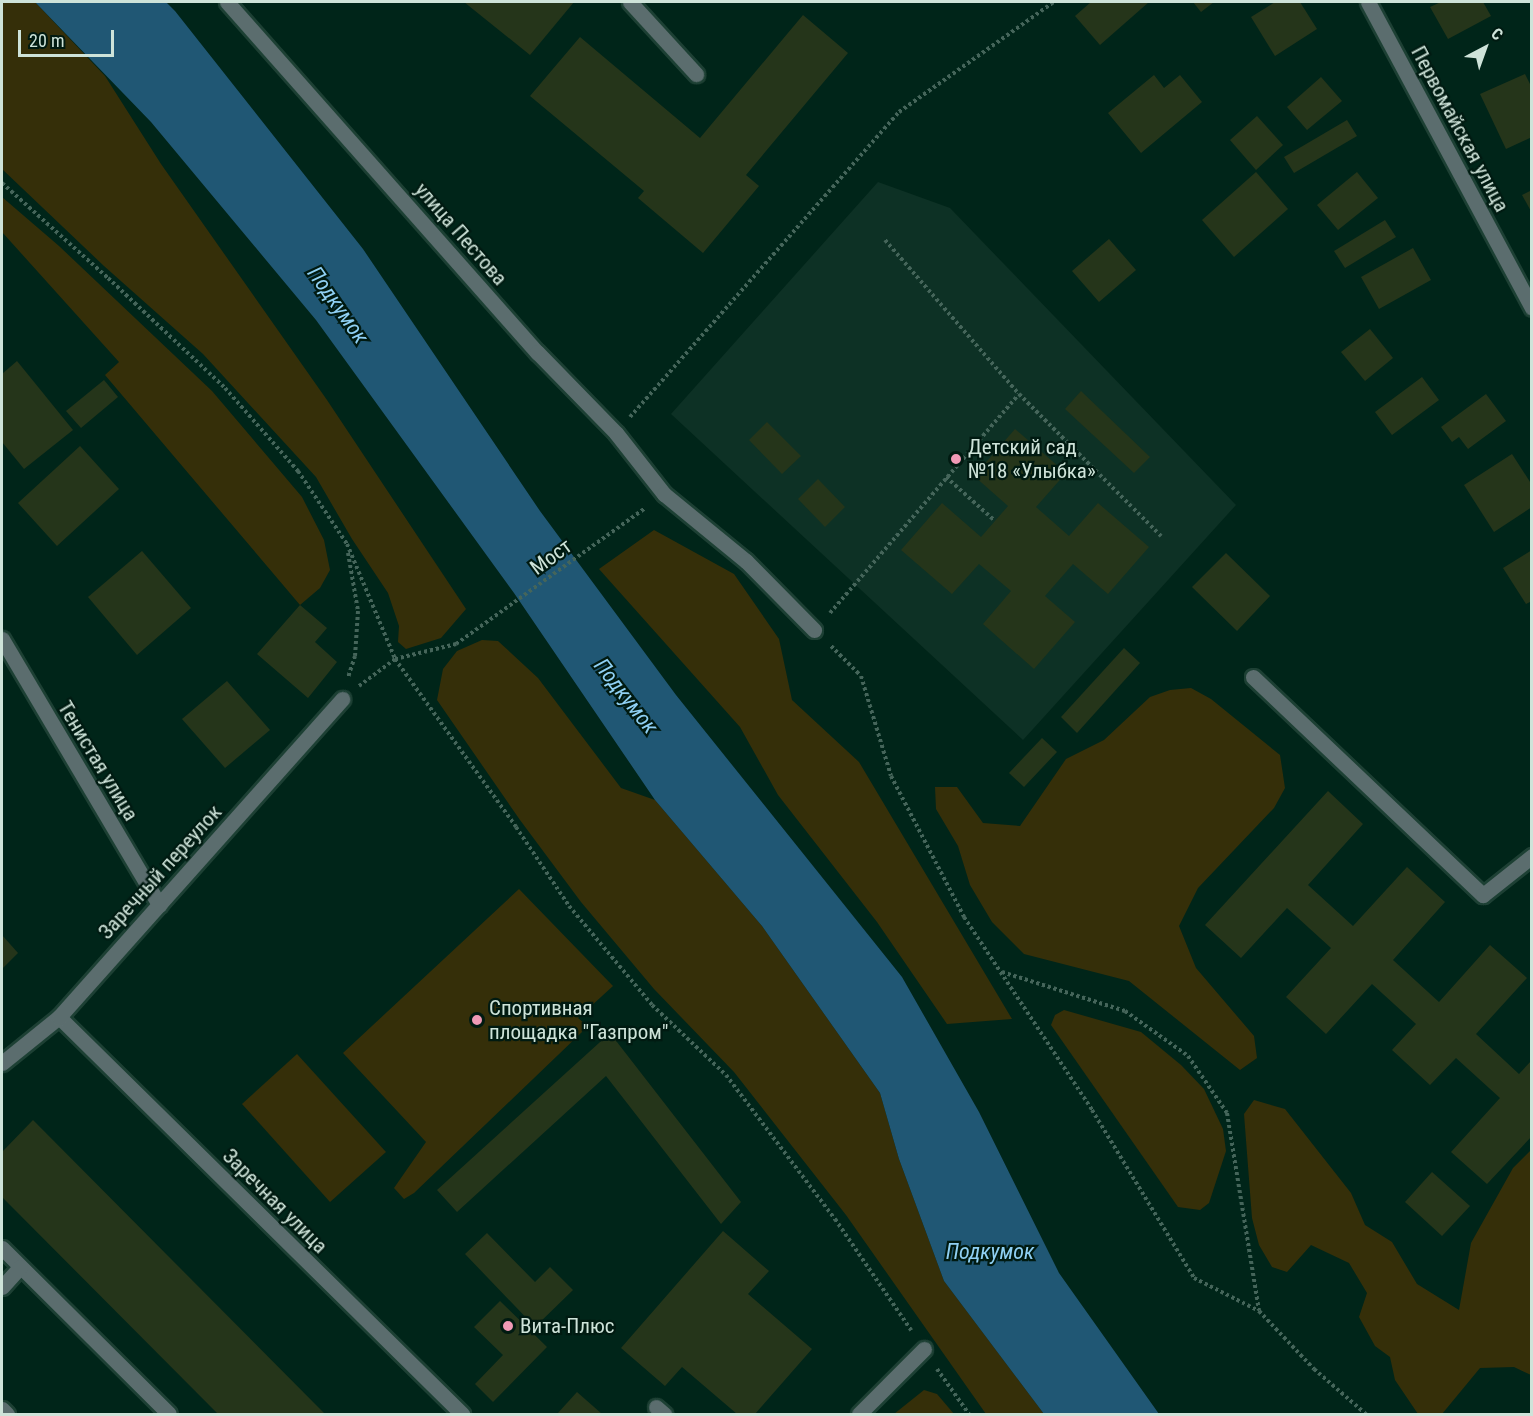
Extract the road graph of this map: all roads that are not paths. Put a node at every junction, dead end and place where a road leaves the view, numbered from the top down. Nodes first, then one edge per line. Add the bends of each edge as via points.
1 (227, 2) edge
2 (630, 2) edge
3 (1368, 2) edge
4 (696, 74) dead end
5 (1532, 308) edge
6 (814, 630) road end
7 (2, 639) edge
8 (1253, 677) dead end
9 (342, 699) road end
10 (1532, 856) edge
11 (159, 904) junction
12 (59, 1017) junction
13 (2, 1064) edge
14 (2, 1248) edge
15 (20, 1267) junction
16 (2, 1287) edge
17 (924, 1349) road end
18 (2, 1409) edge
19 (7, 1414) edge
20 (169, 1414) edge
21 (462, 1414) edge
22 (859, 1414) edge

1 - 6 street, улица Пестова via 537,352 616,433 664,494 746,561
2 - 4 street
3 - 5 street, Первомайская улица
7 - 11 street, Тенистая улица
8 - 10 street via 1483,895
9 - 11 street, Заречный переулок
11 - 12 street, Заречный переулок
12 - 13 street, Заречный переулок
12 - 21 street, Заречная улица
14 - 15 street
15 - 16 street
15 - 20 street
17 - 22 street
18 - 19 street

